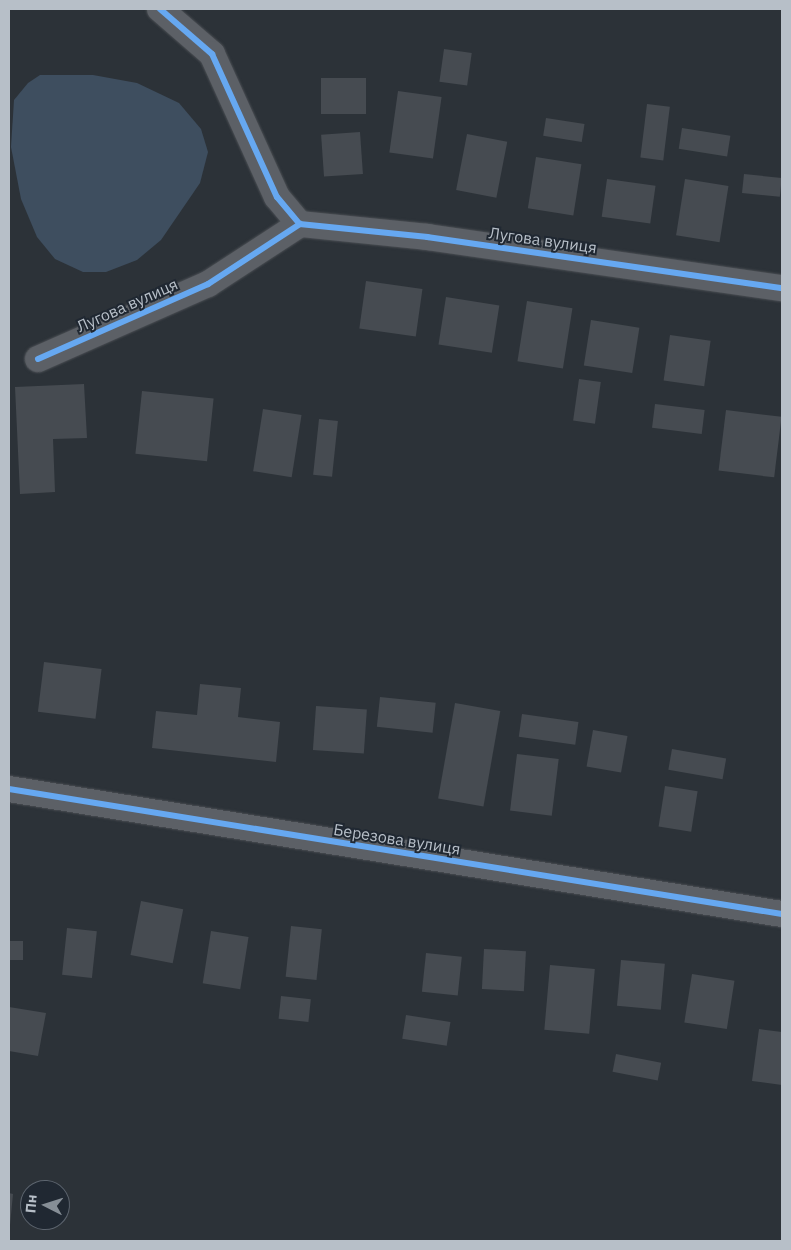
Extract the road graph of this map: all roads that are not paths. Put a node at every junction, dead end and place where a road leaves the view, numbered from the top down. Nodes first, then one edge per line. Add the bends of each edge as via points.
1 (160, 9) edge
2 (300, 224) junction
3 (782, 288) edge
4 (38, 359) dead end
5 (9, 790) edge
6 (782, 914) edge

1 - 2 street via 212,54 277,197
2 - 3 street, Лугова вулиця via 427,237
2 - 4 street, Лугова вулиця via 208,284
5 - 6 street, Березова вулиця

